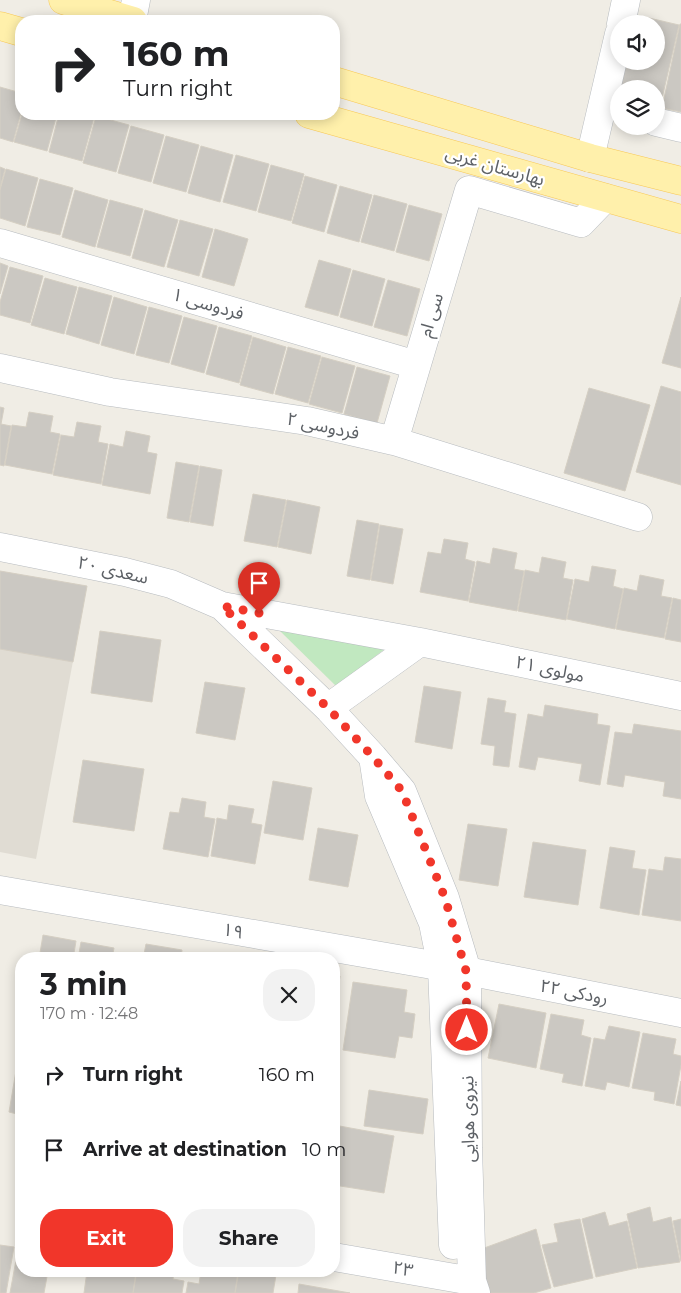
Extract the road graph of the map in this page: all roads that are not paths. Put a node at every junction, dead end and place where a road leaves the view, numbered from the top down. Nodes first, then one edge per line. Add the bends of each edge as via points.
1 (63, 0) edge
2 (136, 0) edge
3 (626, 0) edge
4 (113, 15) edge
5 (134, 15) edge
6 (623, 15) edge
7 (0, 26) edge
8 (15, 30) edge
9 (340, 83) edge
10 (610, 110) edge
11 (330, 120) edge
12 (665, 124) edge
13 (681, 128) edge
14 (590, 158) junction
15 (681, 181) edge
16 (605, 198) junction
17 (681, 219) edge
18 (0, 243) edge
19 (416, 366) junction
20 (0, 368) edge
21 (394, 441) junction
22 (638, 517) dead end
23 (0, 547) edge
24 (222, 606) junction
25 (420, 642) junction
26 (681, 696) edge
27 (328, 708) junction
28 (0, 890) edge
29 (454, 970) junction
30 (681, 1013) edge
31 (340, 1258) edge
32 (466, 1286) edge

1 - 4 main road
2 - 5 street
3 - 6 street
7 - 8 main road
9 - 14 main road, بهارستان غربی
10 - 14 street
11 - 16 main road, بهارستان غربی
12 - 13 street
14 - 15 main road, بهارستان غربی
16 - 17 main road, بهارستان غربی
16 - 19 street, سی ام via 581,223 469,190
18 - 19 street, فردوسی ۱
19 - 21 street, سی ام
20 - 21 street, فردوسی ۲ via 110,392 307,421
21 - 22 street, فردوسی ۲
23 - 24 street, سعدی ۲۰ via 172,584
24 - 25 street, مولوی ۲۱
24 - 27 street, نیروی هوایی
25 - 26 street, مولوی ۲۱
25 - 27 street
27 - 29 street, نیروی هوایی via 373,757 379,796
28 - 29 street, ۱۹
29 - 30 street, رودکی ۲۲
29 - 32 street, نیروی هوایی via 448,1146
31 - 32 street, ۲۳

